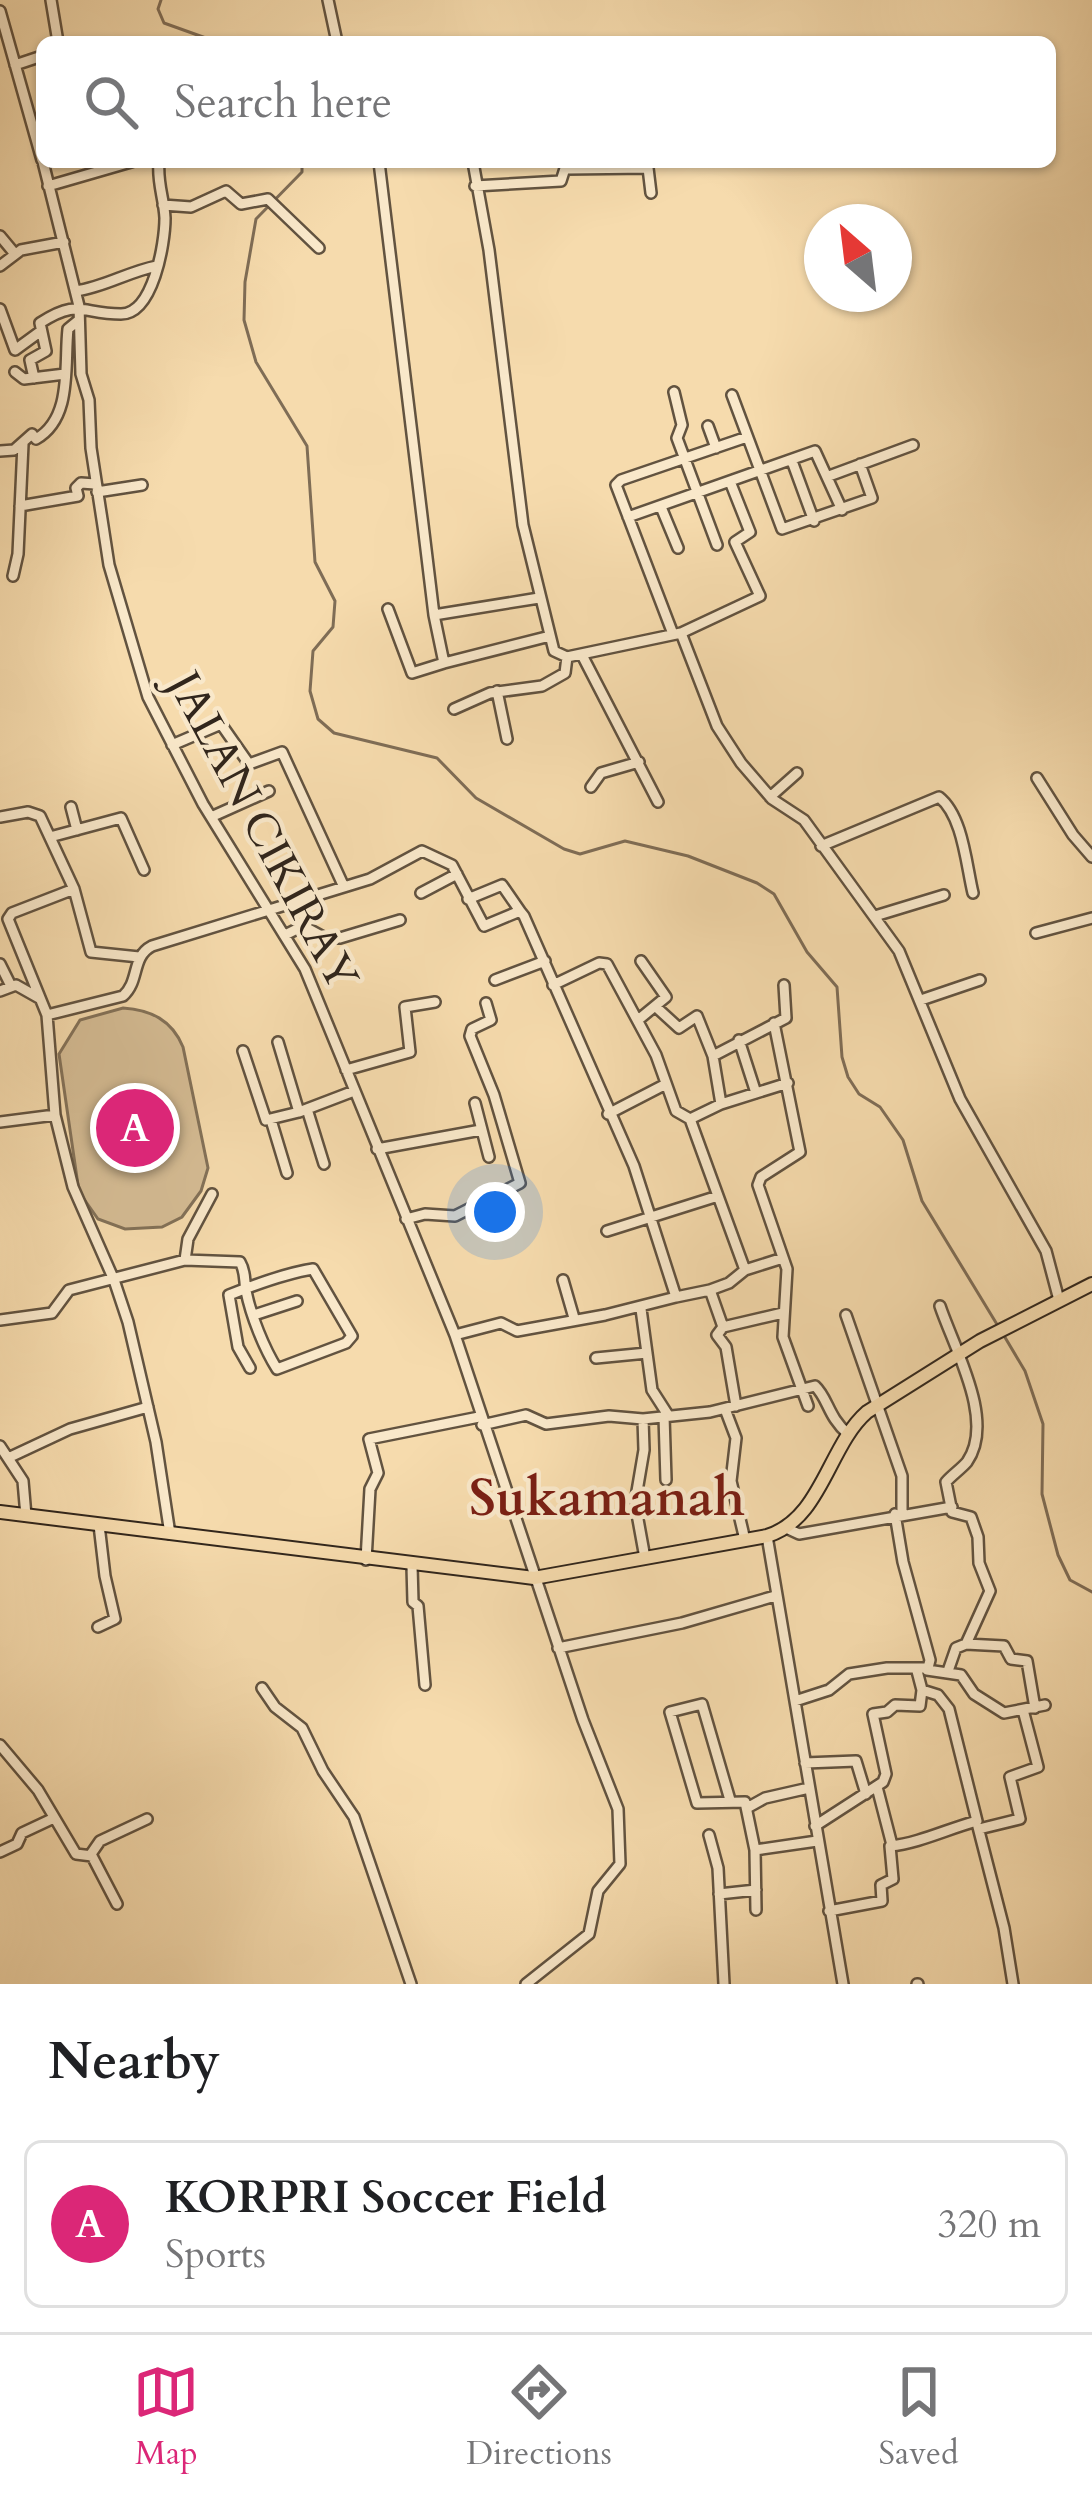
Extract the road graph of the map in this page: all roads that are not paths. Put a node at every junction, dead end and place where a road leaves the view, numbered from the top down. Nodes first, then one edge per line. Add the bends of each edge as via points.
1 (51, 0) edge
2 (328, 0) edge
3 (1, 18) edge
4 (57, 36) edge
5 (336, 36) edge
6 (36, 57) edge
7 (0, 61) edge
8 (14, 61) junction
9 (36, 133) edge
10 (46, 168) edge
11 (110, 168) edge
12 (158, 168) edge
13 (380, 168) edge
14 (474, 168) edge
15 (566, 168) edge
16 (648, 168) edge
17 (48, 186) junction
18 (475, 186) junction
19 (651, 193) dead end
20 (163, 205) junction
21 (0, 236) edge
22 (64, 242) junction
23 (319, 248) dead end
24 (15, 254) junction
25 (0, 266) edge
26 (157, 266) junction
27 (76, 291) junction
28 (0, 310) edge
29 (79, 313) junction
30 (41, 331) junction
31 (15, 372) dead end
32 (65, 374) junction
33 (34, 378) junction
34 (674, 392) dead end
35 (732, 395) dead end
36 (24, 419) dead end
37 (708, 426) dead end
38 (747, 437) junction
39 (29, 438) junction
40 (913, 445) dead end
41 (716, 448) junction
42 (0, 451) edge
43 (685, 458) junction
44 (792, 460) junction
45 (860, 464) junction
46 (761, 473) junction
47 (829, 476) junction
48 (731, 484) junction
49 (142, 485) dead end
50 (96, 488) junction
51 (696, 495) junction
52 (20, 506) junction
53 (661, 506) junction
54 (842, 510) junction
55 (628, 517) junction
56 (814, 521) junction
57 (717, 545) dead end
58 (677, 548) dead end
59 (13, 576) dead end
60 (539, 598) junction
61 (388, 609) dead end
62 (434, 615) junction
63 (677, 633) junction
64 (550, 636) junction
65 (582, 655) junction
66 (567, 657) junction
67 (444, 663) junction
68 (497, 691) junction
69 (454, 709) dead end
70 (507, 739) dead end
71 (172, 745) junction
72 (639, 762) junction
73 (797, 773) dead end
74 (1037, 778) dead end
75 (591, 787) dead end
76 (269, 790) dead end
77 (770, 797) junction
78 (658, 802) dead end
79 (71, 806) dead end
80 (0, 817) edge
81 (211, 817) junction
82 (77, 830) junction
83 (50, 837) junction
84 (821, 846) junction
85 (1092, 857) edge
86 (144, 870) dead end
87 (457, 874) junction
88 (344, 886) junction
89 (74, 889) junction
90 (421, 893) dead end
91 (974, 893) dead end
92 (944, 895) dead end
93 (468, 899) junction
94 (520, 911) junction
95 (267, 912) junction
96 (875, 916) junction
97 (1092, 918) edge
98 (400, 920) dead end
99 (1036, 933) dead end
100 (285, 935) junction
101 (139, 956) junction
102 (544, 961) junction
103 (641, 961) dead end
104 (0, 964) edge
105 (495, 980) dead end
106 (980, 980) dead end
107 (553, 985) junction
108 (784, 985) dead end
109 (6, 988) edge
110 (40, 998) junction
111 (921, 1000) junction
112 (435, 1002) dead end
113 (486, 1003) dead end
114 (656, 1007) junction
115 (47, 1015) junction
116 (638, 1020) junction
117 (774, 1023) junction
118 (740, 1040) junction
119 (278, 1042) dead end
120 (243, 1051) dead end
121 (713, 1056) junction
122 (346, 1070) junction
123 (788, 1083) junction
124 (666, 1084) junction
125 (354, 1091) junction
126 (756, 1093) junction
127 (475, 1103) dead end
128 (721, 1104) junction
129 (303, 1111) junction
130 (608, 1114) junction
131 (55, 1115) junction
132 (690, 1119) junction
133 (271, 1120) junction
134 (0, 1122) edge
135 (481, 1130) junction
136 (377, 1149) junction
137 (489, 1157) dead end
138 (324, 1164) dead end
139 (287, 1173) dead end
140 (212, 1194) dead end
141 (718, 1196) junction
142 (649, 1217) junction
143 (406, 1219) junction
144 (608, 1231) dead end
145 (784, 1258) junction
146 (185, 1260) junction
147 (746, 1270) junction
148 (114, 1280) junction
149 (563, 1280) dead end
150 (1092, 1284) edge
151 (245, 1289) junction
152 (710, 1290) junction
153 (676, 1297) junction
154 (1059, 1300) junction
155 (297, 1301) dead end
156 (940, 1306) dead end
157 (641, 1309) junction
158 (784, 1313) junction
159 (254, 1315) junction
160 (846, 1315) dead end
161 (574, 1318) junction
162 (0, 1320) edge
163 (723, 1327) junction
164 (454, 1335) junction
165 (646, 1353) junction
166 (956, 1356) junction
167 (596, 1358) dead end
168 (250, 1368) dead end
169 (802, 1390) junction
170 (808, 1406) dead end
171 (875, 1406) junction
172 (730, 1407) junction
173 (148, 1408) junction
174 (666, 1415) junction
175 (644, 1419) junction
176 (480, 1420) junction
177 (848, 1434) junction
178 (0, 1446) edge
179 (8, 1457) junction
180 (666, 1480) dead end
181 (952, 1507) junction
182 (0, 1513) edge
183 (898, 1514) junction
184 (26, 1516) junction
185 (99, 1525) junction
186 (786, 1528) junction
187 (170, 1534) junction
188 (767, 1536) junction
189 (745, 1540) junction
190 (645, 1558) junction
191 (366, 1560) junction
192 (412, 1565) junction
193 (534, 1578) junction
194 (775, 1597) junction
195 (98, 1627) dead end
196 (966, 1644) junction
197 (558, 1648) junction
198 (922, 1670) junction
199 (948, 1671) junction
200 (425, 1685) dead end
201 (262, 1688) dead end
202 (922, 1690) junction
203 (795, 1701) junction
204 (1034, 1708) junction
205 (0, 1745) edge
206 (806, 1763) junction
207 (809, 1788) junction
208 (872, 1791) junction
209 (730, 1800) junction
210 (747, 1808) junction
211 (54, 1818) junction
212 (147, 1819) dead end
213 (978, 1825) junction
214 (815, 1826) junction
215 (709, 1835) dead end
216 (818, 1841) junction
217 (892, 1845) junction
218 (755, 1850) junction
219 (0, 1852) edge
220 (91, 1854) junction
221 (756, 1890) junction
222 (718, 1894) junction
223 (117, 1904) dead end
224 (756, 1910) dead end
225 (829, 1912) junction
226 (411, 1984) edge
227 (526, 1984) edge
228 (724, 1984) edge
229 (843, 1984) edge
230 (1013, 1984) edge

1 - 4 street
2 - 5 street
3 - 8 street, JALAN CIKIRAY
6 - 8 street
7 - 8 street
8 - 9 street, JALAN CIKIRAY
10 - 17 street, JALAN CIKIRAY
11 - 17 street
12 - 20 street
13 - 62 street
14 - 18 street
15 - 18 street via 561,181
16 - 19 street
17 - 22 street, JALAN CIKIRAY
18 - 60 street
20 - 23 street via 191,207 226,191 241,204 270,200
20 - 26 street
21 - 24 street
22 - 24 street
22 - 27 street, JALAN CIKIRAY
24 - 25 street
26 - 27 street
26 - 29 street via 135,311
27 - 29 street, JALAN CIKIRAY
28 - 30 street via 14,350
29 - 30 street via 40,323
29 - 32 street via 68,329
29 - 50 street, JALAN CIKIRAY
30 - 33 street via 46,350 30,360
31 - 33 street
32 - 33 street
32 - 39 street via 60,411 46,433
34 - 43 street
35 - 38 street
36 - 39 street
37 - 41 street
38 - 41 street
38 - 46 street
39 - 42 street
39 - 52 street
40 - 45 street
41 - 43 street
43 - 51 street
43 - 55 street via 619,481
44 - 46 street
44 - 47 street via 818,451
44 - 56 street
45 - 47 street
45 - 54 street via 873,497
46 - 48 street
46 - 56 street via 782,529
47 - 54 street
48 - 51 street
48 - 63 street via 750,532 735,542 760,596
49 - 50 street
50 - 52 street via 77,486 78,496
50 - 71 street, JALAN CIKIRAY via 114,586 148,697
51 - 53 street
51 - 57 street
52 - 59 street
53 - 55 street
53 - 58 street
54 - 56 street
55 - 63 street
60 - 62 street
60 - 64 street
61 - 67 street via 413,674
62 - 67 street
63 - 65 street
63 - 77 street via 721,734
64 - 66 street via 556,654
64 - 67 street
65 - 66 street
65 - 72 street
66 - 68 street via 559,678
68 - 69 street
68 - 70 street
71 - 81 street, JALAN CIKIRAY
71 - 88 street via 221,724 249,764 283,752
72 - 75 street via 602,773
72 - 78 street
73 - 77 street
74 - 85 street
76 - 81 street
77 - 84 street via 804,820
79 - 82 street
80 - 83 street via 38,814
81 - 95 street, JALAN CIKIRAY
82 - 83 street
82 - 86 street via 123,819
83 - 89 street
84 - 91 street via 940,797
84 - 96 street
87 - 88 street via 427,850
87 - 90 street
87 - 93 street
88 - 95 street
89 - 101 street via 91,952
89 - 110 street via 8,916
92 - 96 street
93 - 94 street via 502,885
93 - 94 street via 484,926
94 - 102 street
95 - 100 street, JALAN CIKIRAY
95 - 101 street
96 - 111 street
97 - 99 street
98 - 100 street via 340,938 303,926
100 - 122 street, JALAN CIKIRAY
101 - 115 street via 123,996
102 - 105 street
102 - 107 street
103 - 114 street via 666,994
104 - 109 street
106 - 111 street
107 - 116 street via 604,962
107 - 130 street
108 - 117 street via 787,1016
109 - 110 street
110 - 115 street
111 - 154 street via 960,1099 1042,1243
112 - 122 street via 405,1007 410,1052
113 - 143 street via 490,1020 470,1036 520,1183 455,1216
114 - 116 street
114 - 121 street via 679,1028 698,1016
115 - 131 street
116 - 124 street
117 - 118 street
117 - 123 street
118 - 121 street
118 - 126 street
119 - 129 street
120 - 133 street
121 - 128 street
122 - 125 street, JALAN CIKIRAY
123 - 126 street
123 - 145 street via 800,1152 758,1182
124 - 130 street
124 - 132 street via 678,1113
125 - 129 street
125 - 136 street, JALAN CIKIRAY
126 - 128 street
127 - 135 street
128 - 132 street
129 - 133 street
129 - 138 street
130 - 142 street
131 - 134 street
131 - 148 street via 83,1214
132 - 141 street
133 - 139 street
135 - 136 street
135 - 137 street
136 - 143 street, JALAN CIKIRAY
140 - 146 street
141 - 142 street
141 - 147 street
142 - 144 street
142 - 153 street
143 - 164 street, JALAN CIKIRAY
145 - 147 street
145 - 158 street
146 - 148 street
146 - 151 street via 240,1262
147 - 152 street
148 - 162 street via 69,1290 55,1312
148 - 173 street
149 - 161 street
150 - 154 highway
151 - 159 street
151 - 159 street via 313,1269 352,1336 277,1369
151 - 168 street via 227,1298
152 - 153 street
152 - 163 street
153 - 157 street
154 - 166 highway
155 - 159 street
156 - 166 street
157 - 161 street
157 - 165 street
158 - 163 street
158 - 169 street via 783,1337
160 - 171 street
161 - 164 street
163 - 172 street via 717,1335 726,1347
164 - 176 street, JALAN CIKIRAY
165 - 167 street
165 - 174 street
166 - 171 highway
166 - 181 street via 978,1427 968,1460 946,1482
169 - 170 street
169 - 172 street
169 - 177 street via 818,1387
171 - 177 highway
171 - 183 street via 902,1476
172 - 174 street
172 - 189 street via 731,1481
173 - 179 street
173 - 187 street
174 - 175 street
174 - 180 street
175 - 176 street
175 - 190 street via 635,1503
176 - 191 street via 369,1439 378,1473
176 - 193 street, JALAN CIKIRAY
177 - 186 highway
178 - 179 street
179 - 184 street via 23,1481
181 - 183 street
181 - 196 street via 971,1517 990,1591
182 - 184 highway
183 - 186 street via 799,1534
183 - 198 street via 930,1660
184 - 185 highway
185 - 187 highway
185 - 195 street via 115,1619
186 - 188 highway
187 - 191 highway
188 - 189 highway
188 - 194 street
189 - 190 highway
190 - 193 highway
191 - 192 highway
192 - 193 highway
192 - 200 street
193 - 197 street, JALAN CIKIRAY
194 - 197 street
194 - 203 street
196 - 199 street via 956,1648
196 - 204 street via 1004,1646 1011,1659 1027,1660
197 - 227 street, JALAN CIKIRAY via 618,1809 623,1853 598,1891 587,1937
198 - 199 street
198 - 202 street
198 - 203 street via 849,1674
199 - 204 street via 1004,1713
201 - 226 street via 302,1728 354,1817
202 - 208 street via 920,1706 874,1714 886,1774
202 - 213 street via 949,1708
203 - 206 street
204 - 213 street via 1038,1767 1010,1777 1020,1819
205 - 211 street
206 - 207 street
206 - 208 street via 856,1760
207 - 210 street
207 - 214 street
208 - 214 street
208 - 217 street
209 - 209 street via 695,1801 669,1713 702,1704
209 - 210 street
210 - 218 street
211 - 219 street
211 - 220 street via 76,1853
212 - 220 street via 100,1841
213 - 217 street
213 - 230 street
214 - 216 street
215 - 222 street
216 - 218 street
216 - 225 street
217 - 225 street via 893,1879 881,1886 883,1900
218 - 221 street
220 - 223 street
221 - 222 street
221 - 224 street
222 - 228 street
225 - 229 street

